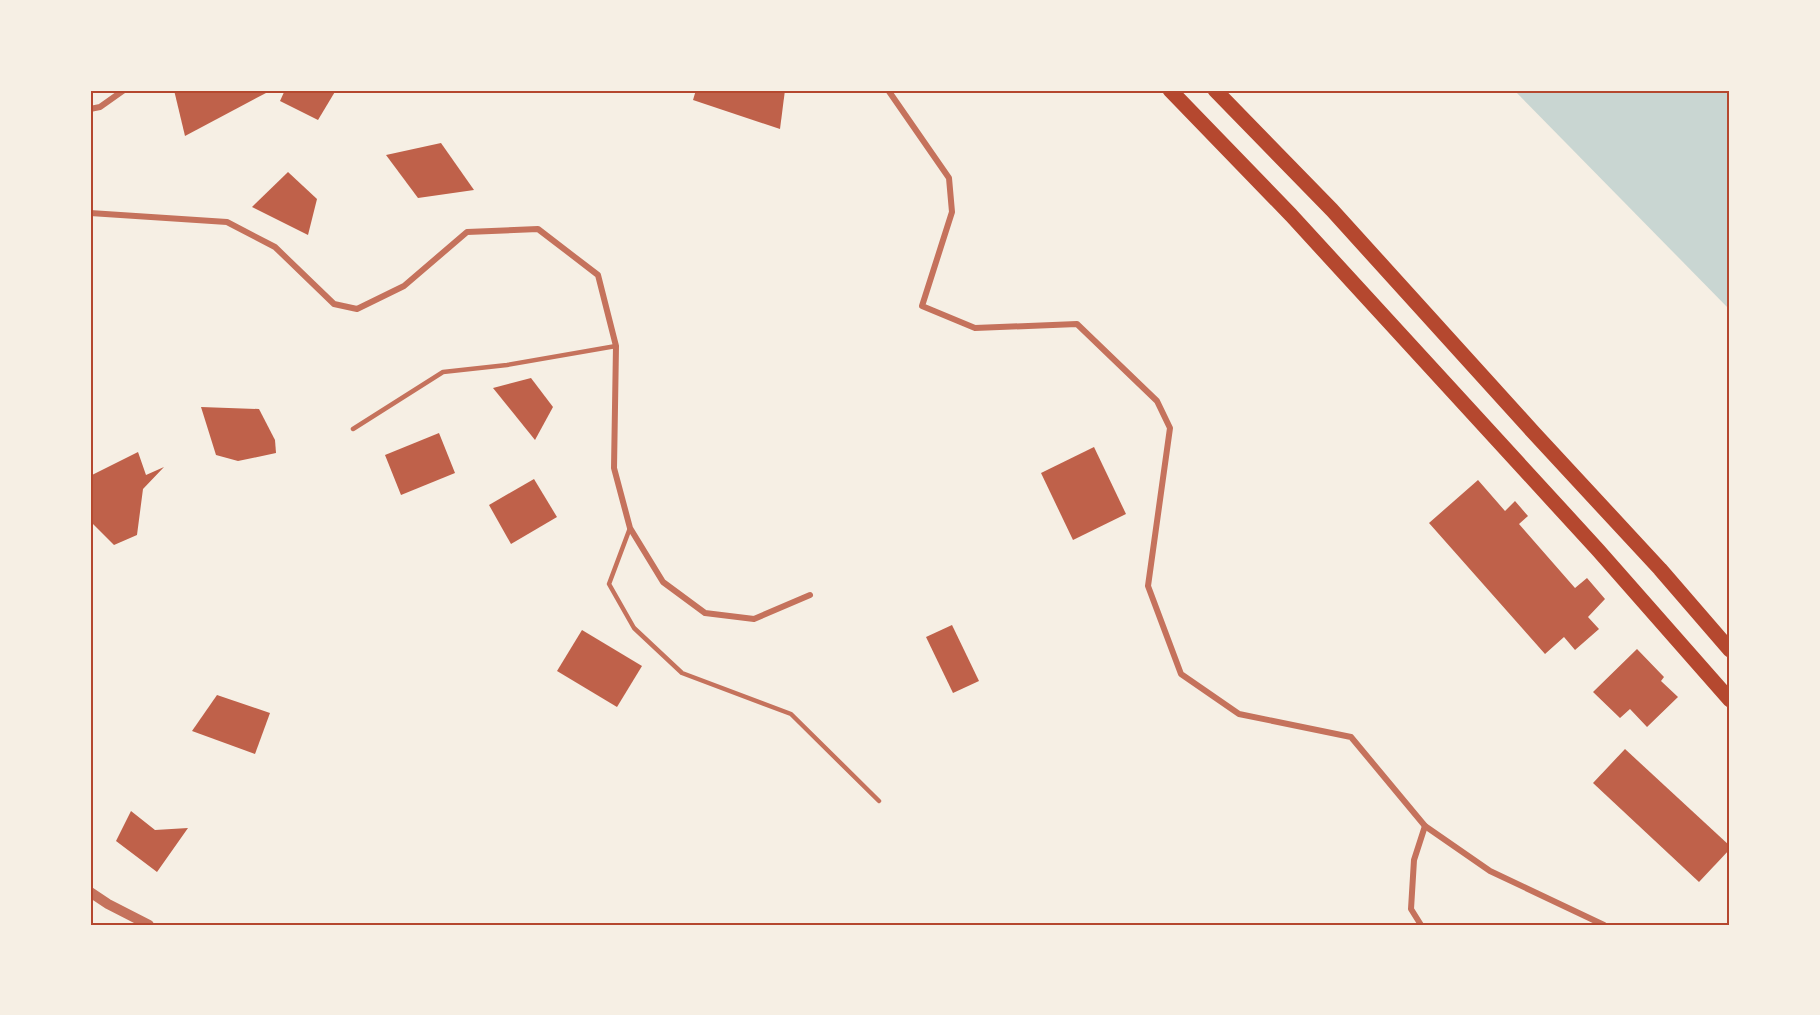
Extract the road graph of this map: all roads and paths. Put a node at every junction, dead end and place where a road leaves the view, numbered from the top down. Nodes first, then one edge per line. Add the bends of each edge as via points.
1 (124, 90) edge
2 (888, 90) edge
3 (1170, 90) edge
4 (1215, 90) edge
5 (90, 109) edge
6 (90, 213) edge
7 (616, 346) junction
8 (353, 429) dead end
9 (630, 528) junction
10 (810, 596) dead end
11 (1730, 650) edge
12 (1730, 700) edge
13 (879, 801) dead end
14 (1425, 826) junction
15 (92, 896) edge
16 (149, 925) edge
17 (1421, 925) edge
18 (1604, 925) edge

1 - 5 street via 100,107
2 - 14 street via 949,178 952,212 922,306 975,328 1077,324 1158,401 1170,428 1148,586 1181,674 1239,714 1351,737
3 - 12 main road via 1291,215
4 - 11 main road via 1332,210
6 - 7 street via 227,222 275,247 334,304 357,309 404,286 467,232 538,229 598,275
7 - 8 lane via 443,372
7 - 9 street via 614,468
9 - 10 street via 663,582 705,613 754,619
9 - 13 lane via 609,584 634,628 681,673 791,714
14 - 17 street via 1414,860 1411,909
14 - 18 street via 1490,871
15 - 16 street

